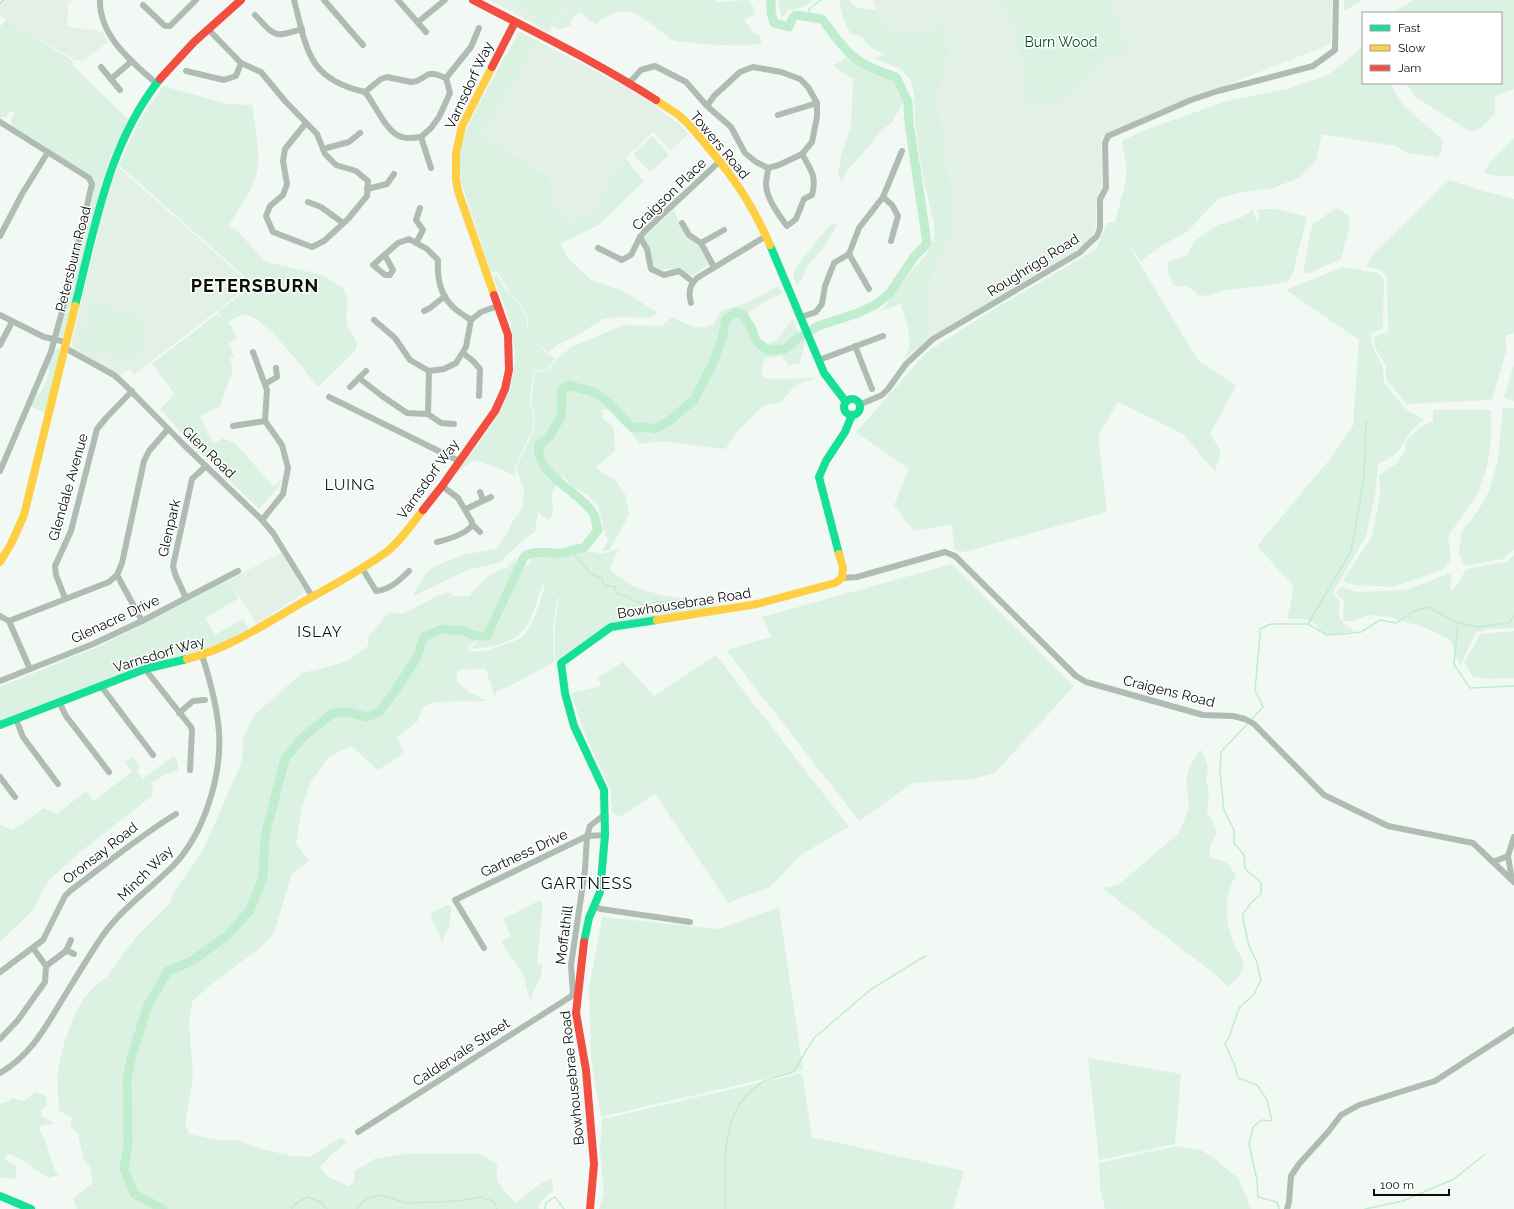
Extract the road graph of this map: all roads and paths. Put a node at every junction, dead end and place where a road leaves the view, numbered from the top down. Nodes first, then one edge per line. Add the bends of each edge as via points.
1 (100, 0) edge
2 (196, 0) edge
3 (241, 0) edge
4 (294, 0) edge
5 (324, 0) edge
6 (398, 0) edge
7 (445, 0) edge
8 (474, 0) edge
9 (1336, 0) edge
10 (143, 5) dead end
11 (255, 15) dead end
12 (418, 22) junction
13 (515, 22) junction
14 (479, 28) dead end
15 (208, 29) junction
16 (302, 29) junction
17 (426, 32) dead end
18 (363, 45) dead end
19 (132, 62) junction
20 (241, 63) junction
21 (101, 67) dead end
22 (186, 70) dead end
23 (446, 78) junction
24 (111, 79) junction
25 (629, 83) junction
26 (157, 84) junction
27 (120, 90) dead end
28 (365, 92) junction
29 (817, 103) junction
30 (707, 106) junction
31 (778, 115) dead end
32 (0, 122) edge
33 (306, 123) junction
34 (360, 133) dead end
35 (421, 137) junction
36 (323, 149) junction
37 (902, 151) dead end
38 (48, 152) junction
39 (802, 154) junction
40 (720, 161) junction
41 (431, 168) dead end
42 (768, 168) junction
43 (394, 174) dead end
44 (367, 189) junction
45 (883, 197) junction
46 (308, 202) dead end
47 (420, 208) dead end
48 (343, 223) junction
49 (682, 223) dead end
50 (724, 230) dead end
51 (0, 236) edge
52 (766, 236) junction
53 (640, 238) junction
54 (891, 241) dead end
55 (416, 243) junction
56 (701, 243) junction
57 (598, 248) dead end
58 (848, 254) junction
59 (387, 258) dead end
60 (714, 267) junction
61 (693, 282) junction
62 (868, 289) dead end
63 (445, 296) junction
64 (691, 303) dead end
65 (498, 306) junction
66 (424, 311) dead end
67 (0, 315) edge
68 (374, 320) dead end
69 (471, 320) junction
70 (802, 321) junction
71 (12, 322) junction
72 (883, 336) dead end
73 (53, 340) junction
74 (0, 344) edge
75 (65, 345) junction
76 (855, 346) junction
77 (253, 352) dead end
78 (463, 353) junction
79 (819, 360) junction
80 (276, 368) dead end
81 (366, 371) dead end
82 (429, 371) junction
83 (866, 374) junction
84 (860, 377) dead end
85 (359, 378) junction
86 (265, 384) junction
87 (350, 387) dead end
88 (872, 389) dead end
89 (132, 391) junction
90 (479, 396) dead end
91 (329, 397) dead end
92 (846, 402) junction
93 (859, 405) junction
94 (428, 414) junction
95 (852, 415) junction
96 (265, 421) junction
97 (454, 424) dead end
98 (233, 426) dead end
99 (168, 429) junction
100 (459, 461) junction
101 (206, 466) junction
102 (0, 471) edge
103 (442, 486) junction
104 (480, 492) dead end
105 (491, 497) dead end
106 (483, 500) junction
107 (466, 509) junction
108 (262, 520) junction
109 (472, 524) junction
110 (480, 532) dead end
111 (437, 542) dead end
112 (0, 562) edge
113 (362, 568) junction
114 (238, 571) dead end
115 (409, 571) dead end
116 (117, 575) junction
117 (842, 578) junction
118 (312, 596) junction
119 (65, 598) junction
120 (186, 598) junction
121 (0, 616) edge
122 (9, 621) junction
123 (142, 621) junction
124 (202, 655) junction
125 (30, 669) junction
126 (145, 669) junction
127 (0, 681) edge
128 (101, 686) junction
129 (205, 700) dead end
130 (59, 702) junction
131 (179, 713) junction
132 (16, 719) junction
133 (0, 725) edge
134 (153, 755) dead end
135 (190, 770) dead end
136 (109, 772) dead end
137 (0, 778) edge
138 (58, 784) dead end
139 (15, 797) dead end
140 (176, 814) dead end
141 (605, 814) junction
142 (605, 835) junction
143 (587, 836) junction
144 (1514, 837) edge
145 (1508, 856) junction
146 (1493, 862) junction
147 (1513, 881) edge
148 (594, 907) junction
149 (690, 922) dead end
150 (71, 940) dead end
151 (33, 948) junction
152 (484, 948) dead end
153 (66, 950) junction
154 (74, 954) dead end
155 (46, 966) junction
156 (0, 972) edge
157 (575, 993) junction
158 (1514, 1030) edge
159 (0, 1039) edge
160 (0, 1072) edge
161 (358, 1132) dead end
162 (0, 1196) edge
163 (31, 1209) edge
164 (590, 1209) edge
165 (1286, 1209) edge

1 - 19 street via 108,32
2 - 10 street via 170,26 165,26
3 - 15 street, Petersburn Road
4 - 16 street
5 - 18 street
6 - 12 street
7 - 12 street
8 - 13 street, Towers Road
9 - 93 street, Roughrigg Road via 1335,50 1313,66 1191,100 1108,136 1105,143 1106,188 1100,199 1100,228 1094,240 933,339 906,364 882,395
11 - 16 street via 276,35
12 - 17 street
13 - 25 street, Towers Road
13 - 65 street, Varnsdorf Way via 462,126 456,154 458,191
14 - 23 street via 471,47
15 - 20 street
15 - 26 street, Petersburn Road
16 - 28 street via 308,52 326,76
19 - 24 street
19 - 26 street
20 - 22 street via 236,76 224,80
20 - 33 street via 261,72
21 - 24 street
23 - 28 street via 429,74 411,82 387,78
23 - 35 street via 450,93 439,117
24 - 27 street
25 - 30 street via 641,70 655,66 686,82
25 - 40 street, Towers Road via 676,114
26 - 75 street, Petersburn Road via 124,139 106,182
28 - 35 street via 394,133 401,137
29 - 30 street via 800,79 781,72 753,67 740,72
29 - 31 street
29 - 39 street via 812,142
30 - 42 street via 731,127 745,153
32 - 38 street
33 - 36 street via 317,134
33 - 48 street via 285,148 283,161 287,184 282,195 270,206 266,216 273,232 312,246 324,241
34 - 36 street via 350,142
35 - 41 street
36 - 44 street via 336,165 356,171 368,181
37 - 45 street
38 - 51 street
38 - 73 street via 89,178 92,184
39 - 42 street
39 - 42 street via 815,183 812,195 804,199 796,219 787,226 770,199 766,185
40 - 52 street, Towers Road via 750,204
40 - 53 street, Craigson Place
43 - 44 street via 387,184
44 - 48 street via 367,196
45 - 54 street via 892,205 898,216
45 - 58 street via 859,228
46 - 48 street via 322,206
47 - 55 street via 416,220 423,230
49 - 56 street via 688,235
50 - 56 street
52 - 60 street
52 - 70 street, Towers Road
53 - 57 street, Craigson Place via 631,255 622,260
53 - 61 street via 647,249 651,269 664,275 679,271
55 - 59 street via 409,239 398,243 373,265 385,276 390,275 393,270
55 - 63 street via 438,260 437,275
56 - 60 street
58 - 62 street
58 - 70 street via 834,263 822,304 816,312
60 - 61 street
61 - 64 street via 689,294
63 - 66 street
63 - 69 street via 453,307
65 - 69 street via 481,312
65 - 100 street, Varnsdorf Way via 508,335 509,370 505,389 495,410
67 - 71 street
68 - 82 street via 395,338 410,360
69 - 78 street
70 - 79 street, Towers Road
71 - 73 street
71 - 74 street
72 - 76 street
73 - 75 street
73 - 102 street via 51,352
75 - 89 street, Glen Road via 114,375
75 - 112 street, Petersburn Road via 24,514
76 - 79 street
76 - 83 street
77 - 86 street
78 - 82 street via 456,363 444,369
78 - 90 street via 480,369
79 - 92 street, Towers Road via 824,373
80 - 86 street via 277,377
81 - 85 street
82 - 94 street
83 - 84 street
83 - 88 street
85 - 87 street
85 - 94 street via 407,413
86 - 96 street
89 - 99 street, Glen Road
89 - 119 street, Glendale Avenue via 98,429 71,530 55,566
91 - 100 street
92 - 93 street via 854,400
92 - 95 street via 846,411
93 - 95 street via 858,412
94 - 97 street via 441,423
95 - 117 street via 849,426 821,468 819,476 843,568
96 - 98 street
96 - 108 street via 282,445 288,468 282,494
99 - 101 street, Glen Road
99 - 116 street via 144,461 122,563
100 - 103 street, Varnsdorf Way
101 - 108 street, Glen Road
101 - 120 street, Glenpark via 192,479 173,566
103 - 107 street via 458,498
103 - 113 street, Varnsdorf Way via 408,530 386,552
104 - 106 street
105 - 106 street
106 - 107 street
107 - 109 street
108 - 118 street, Glen Road via 273,533
109 - 110 street
109 - 111 street via 469,530
113 - 115 street via 376,591 399,581
113 - 118 street, Varnsdorf Way
114 - 120 street, Glenacre Drive
116 - 119 street via 109,582
116 - 123 street
117 - 141 street, Bowhousebrae Road via 835,583 757,604 611,627 562,661 560,665 574,726 604,790
117 - 146 street, Craigens Road via 857,577 945,552 955,556 1076,676 1086,682 1203,715 1245,719 1254,724 1324,796 1388,826 1473,843
118 - 124 street, Varnsdorf Way via 244,636
119 - 122 street
120 - 123 street, Glenacre Drive
121 - 122 street
122 - 125 street
123 - 125 street, Glenacre Drive
124 - 126 street, Varnsdorf Way
124 - 160 street, Minch Way via 215,701 220,742 216,777 199,828 173,865 114,921 36,1042 21,1058
125 - 127 street, Glenacre Drive
126 - 128 street, Varnsdorf Way
126 - 131 street
128 - 130 street, Varnsdorf Way
128 - 134 street
129 - 131 street via 193,701
130 - 132 street, Varnsdorf Way
130 - 136 street via 66,716
131 - 135 street via 192,731
132 - 133 street, Varnsdorf Way
132 - 138 street via 23,737
137 - 139 street
140 - 151 street, Oronsay Road via 126,847 65,896 43,940
141 - 142 street, Bowhousebrae Road
141 - 143 street, Moffathill via 590,826
142 - 143 street, Gartness Drive
142 - 148 street, Bowhousebrae Road via 600,892
143 - 152 street, Gartness Drive via 455,900
143 - 157 street, Moffathill via 585,870 571,965
144 - 145 street
145 - 146 street
145 - 147 street
146 - 147 street, Craigens Road
148 - 149 street
148 - 157 street, Bowhousebrae Road via 588,918
150 - 153 street
151 - 155 street
151 - 156 street, Oronsay Road
153 - 154 street
153 - 155 street
155 - 159 street via 45,982 18,1020
157 - 161 street, Caldervale Street
157 - 164 street, Bowhousebrae Road via 586,1070 594,1164
158 - 165 street via 1435,1081 1359,1105 1341,1115 1291,1176
162 - 163 street

